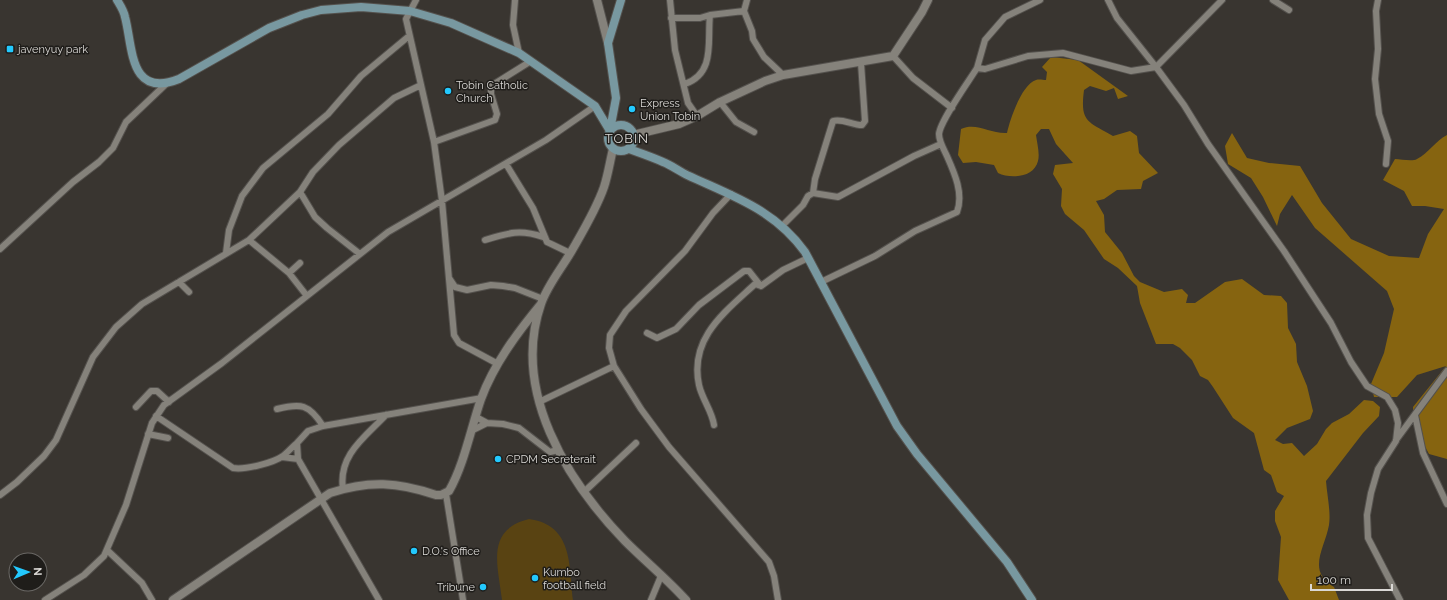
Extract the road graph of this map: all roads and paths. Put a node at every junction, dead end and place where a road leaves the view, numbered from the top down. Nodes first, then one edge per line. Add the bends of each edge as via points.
1 (117, 0) edge
2 (416, 0) edge
3 (515, 0) edge
4 (597, 0) edge
5 (621, 0) edge
6 (670, 0) edge
7 (746, 0) edge
8 (928, 0) edge
9 (1040, 0) edge
10 (1108, 0) edge
11 (1222, 0) edge
12 (1273, 0) edge
13 (1378, 0) edge
14 (1288, 10) dead end
15 (410, 11) junction
16 (744, 11) junction
17 (710, 15) junction
18 (671, 18) junction
19 (409, 36) junction
20 (608, 43) junction
21 (519, 53) junction
22 (893, 56) junction
23 (531, 61) junction
24 (861, 63) junction
25 (1156, 67) junction
26 (978, 68) junction
27 (783, 75) junction
28 (166, 84) junction
29 (685, 84) junction
30 (421, 85) junction
31 (720, 102) junction
32 (594, 106) junction
33 (952, 108) junction
34 (697, 116) junction
35 (610, 130) junction
36 (754, 132) dead end
37 (634, 135) junction
38 (434, 142) junction
39 (942, 144) junction
40 (613, 149) junction
41 (628, 149) junction
42 (506, 164) junction
43 (1386, 164) dead end
44 (300, 192) junction
45 (813, 193) junction
46 (731, 194) junction
47 (442, 201) junction
48 (782, 226) junction
49 (543, 237) junction
50 (249, 240) junction
51 (485, 240) dead end
52 (0, 249) edge
53 (226, 253) junction
54 (570, 253) junction
55 (360, 254) junction
56 (808, 258) junction
57 (300, 263) dead end
58 (289, 273) junction
59 (449, 277) junction
60 (179, 282) junction
61 (821, 282) junction
62 (761, 286) junction
63 (189, 292) dead end
64 (307, 296) junction
65 (542, 302) junction
66 (648, 333) dead end
67 (498, 364) junction
68 (614, 366) junction
69 (1447, 371) edge
70 (482, 398) junction
71 (169, 402) junction
72 (539, 402) junction
73 (136, 407) dead end
74 (277, 409) dead end
75 (386, 415) junction
76 (1415, 415) junction
77 (156, 416) junction
78 (476, 416) junction
79 (487, 423) junction
80 (714, 425) dead end
81 (323, 426) junction
82 (473, 430) junction
83 (148, 434) junction
84 (168, 438) dead end
85 (1396, 441) junction
86 (297, 443) junction
87 (636, 443) dead end
88 (558, 450) junction
89 (282, 457) junction
90 (298, 459) junction
91 (343, 489) junction
92 (585, 491) junction
93 (446, 494) junction
94 (0, 495) edge
95 (321, 498) junction
96 (1447, 504) edge
97 (107, 550) junction
98 (661, 576) junction
99 (45, 600) edge
100 (152, 600) edge
101 (173, 600) edge
102 (379, 600) edge
103 (463, 600) edge
104 (651, 600) edge
105 (686, 600) edge
106 (778, 600) edge
107 (1032, 600) edge
108 (1400, 600) edge

1 - 28 main road via 125,16 133,61 139,72 150,81
2 - 15 street
3 - 21 street via 513,25
4 - 20 street
5 - 20 main road
6 - 18 street
7 - 16 street
8 - 22 street
9 - 26 street via 1006,17 985,40
10 - 25 street via 1118,18
11 - 25 street
12 - 14 street
13 - 43 street via 1375,79 1379,114 1388,141
15 - 19 street via 406,19
15 - 21 main road via 451,23
15 - 28 main road via 361,7 321,10 302,15 269,28
16 - 17 street
16 - 27 street via 753,38 764,58
17 - 18 street via 700,18
17 - 29 street via 705,68 694,81
18 - 29 street via 675,50
19 - 30 street
19 - 53 street via 361,76 328,114 262,168 242,196 229,230
20 - 35 main road via 616,98
21 - 23 main road
22 - 24 street
22 - 33 street via 913,78
23 - 32 main road
23 - 38 street via 490,86 497,114 494,120
24 - 27 street
24 - 45 street via 865,121 858,125 833,121 814,179
25 - 26 street via 1130,71 1063,53 1028,56 985,69
25 - 85 street via 1284,251 1330,323 1350,362 1367,386 1387,397 1395,410 1398,423
26 - 33 street
27 - 31 street
28 - 52 street via 126,122 113,148 99,162 73,182
29 - 34 street via 688,103
30 - 38 street
30 - 44 street via 394,98 339,145 313,172
31 - 34 street
31 - 36 street via 736,122
32 - 35 main road
32 - 42 street
33 - 39 street via 940,130
34 - 37 street via 679,124
35 - 37 main road via 624,125
35 - 40 main road via 608,140
37 - 41 main road via 633,143
38 - 47 street
39 - 45 street via 914,156 838,197
39 - 61 street via 960,194 956,212 915,231 875,256
40 - 41 main road
40 - 54 street via 604,187
41 - 46 main road via 663,162
42 - 47 street
42 - 49 street via 533,208
44 - 50 street
44 - 55 street via 315,216
45 - 48 street
46 - 48 main road
46 - 68 street via 713,213 685,251 626,311 613,329 609,348
47 - 55 street via 388,232
47 - 59 street
48 - 56 main road via 796,239
49 - 51 street via 512,232
49 - 54 street via 547,242
50 - 53 street
50 - 58 street
53 - 60 street
54 - 65 street
55 - 64 street
56 - 61 main road
56 - 62 street via 783,270
57 - 58 street
58 - 64 street
59 - 65 street via 455,287 467,290 491,285 503,286 514,288
59 - 67 street via 456,340
60 - 63 street
60 - 94 street via 142,304 116,327 93,357 56,440 44,456
61 - 107 main road via 897,426 1006,562
62 - 66 street via 749,271 744,271 699,305 676,329 656,338
62 - 80 street via 755,284 740,298 700,345 699,385
64 - 71 street
65 - 67 street via 516,334
65 - 72 street via 535,332 533,360
67 - 70 street
68 - 72 street
68 - 106 street via 641,409 670,447 769,562
69 - 76 street
70 - 75 street
70 - 78 street
71 - 73 street via 157,391 151,390
71 - 77 street
72 - 88 street
74 - 81 street via 300,405 308,408
75 - 81 street
75 - 91 street via 355,446 345,463 341,477
76 - 85 street
76 - 96 street via 1423,453
77 - 83 street
77 - 89 street via 233,468 247,468
78 - 79 street
78 - 82 street
79 - 82 street
79 - 88 street via 519,428 550,452
81 - 86 street via 308,431
82 - 93 street via 451,488
83 - 84 street
83 - 97 street via 126,506
85 - 108 street via 1378,469 1367,515 1368,538
86 - 89 street
86 - 90 street
87 - 92 street
88 - 92 street
89 - 90 street
90 - 95 street
91 - 93 street via 358,485 393,485 414,487 436,495
91 - 95 street
92 - 98 street via 604,517
93 - 103 street
95 - 101 street
95 - 102 street
97 - 99 street via 84,575
97 - 100 street via 142,583
98 - 104 street
98 - 105 street

